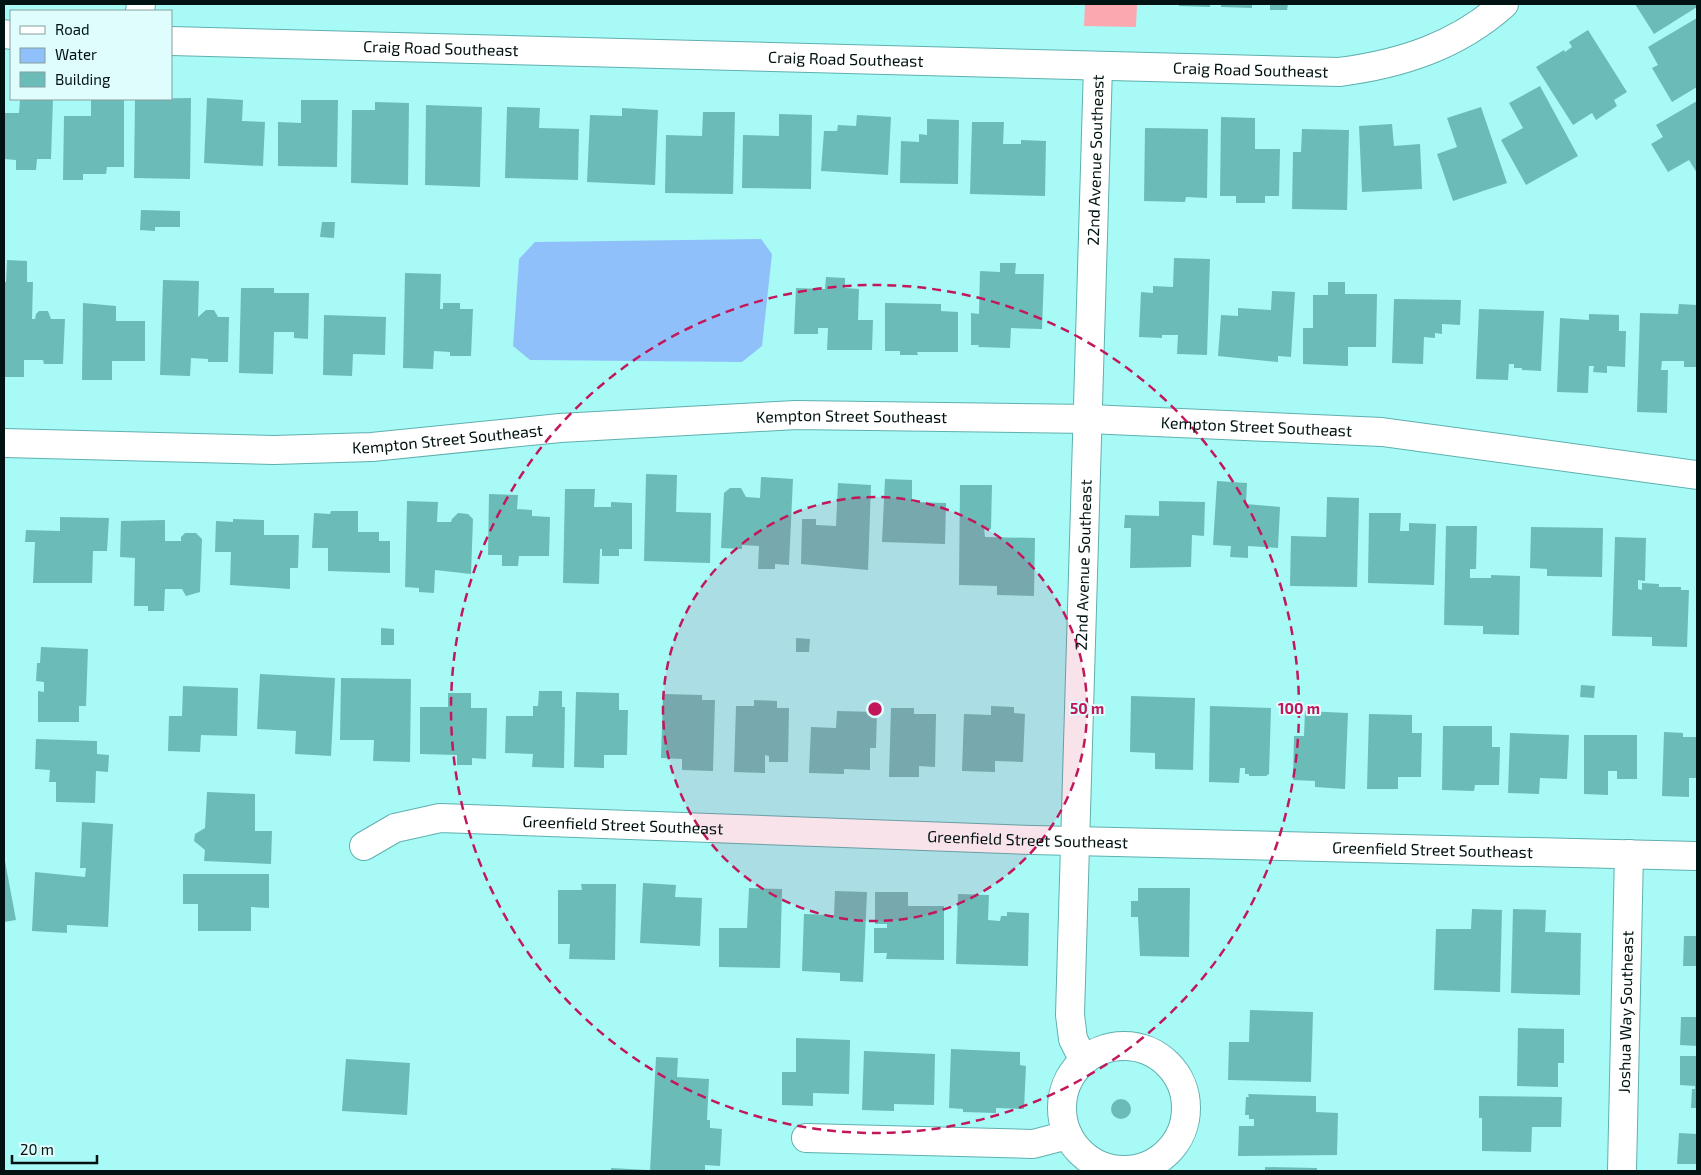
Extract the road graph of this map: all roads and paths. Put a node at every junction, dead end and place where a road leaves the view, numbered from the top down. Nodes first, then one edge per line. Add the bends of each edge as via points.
1 (1504, 4) edge
2 (172, 41) edge
3 (1098, 66) junction
4 (1089, 419) junction
5 (4, 443) edge
6 (1697, 475) edge
7 (1074, 840) junction
8 (364, 846) dead end
9 (1629, 854) junction
10 (1697, 856) edge
11 (1084, 1061) junction
12 (1068, 1135) junction
13 (806, 1138) dead end
14 (1165, 1163) edge
15 (1622, 1171) edge

1 - 3 street, Craig Road Southeast via 1455,39 1418,56 1379,67 1339,72
2 - 3 street, Craig Road Southeast
3 - 4 street, 22nd Avenue Southeast
4 - 5 street, Kempton Street Southeast via 796,415 560,428 372,447 274,450
4 - 6 street, Kempton Street Southeast via 1382,432
4 - 7 street, 22nd Avenue Southeast
7 - 8 street, Greenfield Street Southeast via 440,818 395,828
7 - 9 street, Greenfield Street Southeast
7 - 11 street, 22nd Avenue Southeast via 1070,1016 1073,1039
9 - 10 street, Greenfield Street Southeast
9 - 15 street, Joshua Way Southeast
11 - 12 street via 1066,1088 1063,1103
11 - 14 street via 1113,1047 1130,1046 1159,1057 1172,1068 1185,1097 1186,1113 1183,1129
12 - 13 street via 1033,1144
12 - 14 street via 1077,1149 1104,1167 1136,1169

